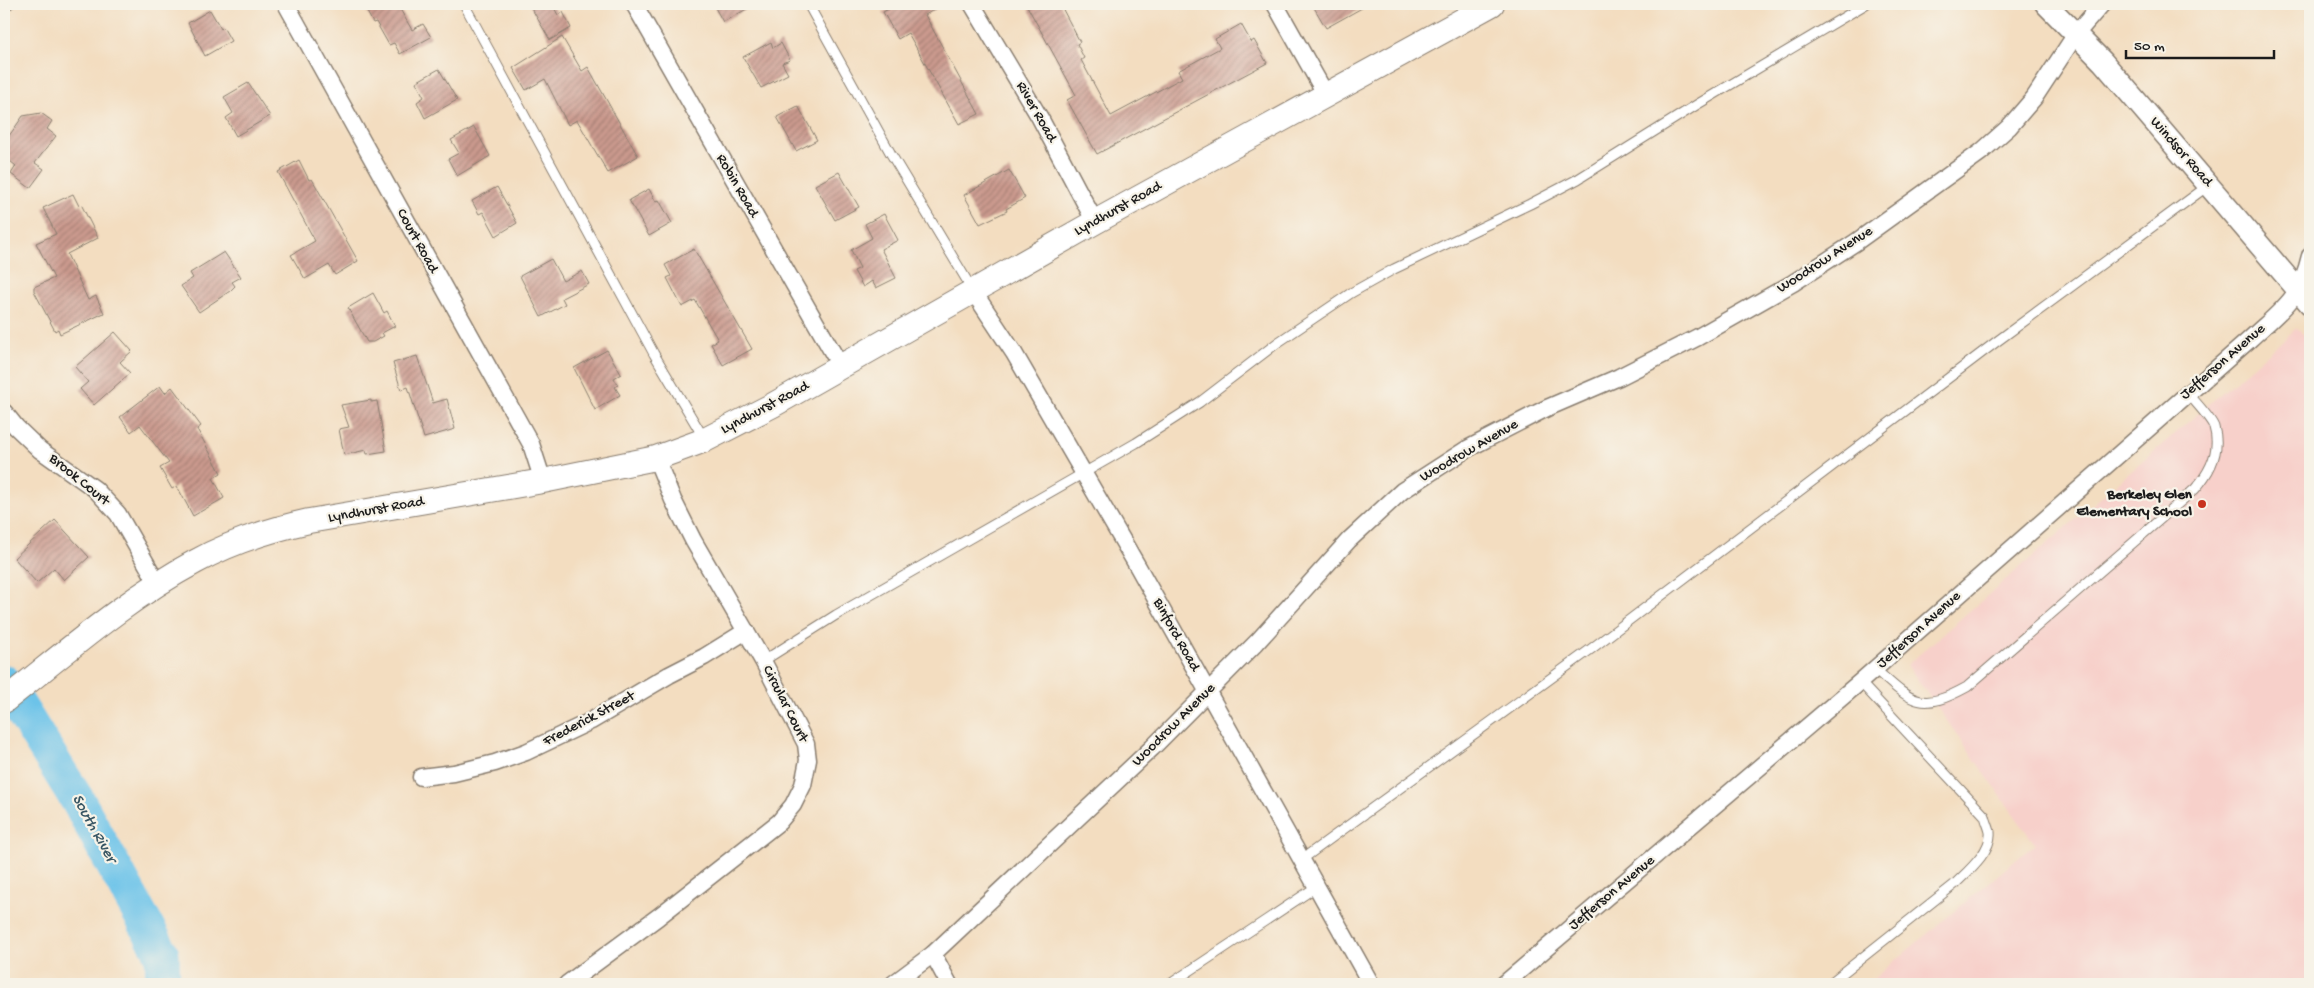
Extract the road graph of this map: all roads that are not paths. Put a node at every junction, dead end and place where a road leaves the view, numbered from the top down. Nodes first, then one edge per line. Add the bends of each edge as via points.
1 (9, 4) edge
2 (286, 4) edge
3 (464, 4) edge
4 (634, 4) edge
5 (808, 4) edge
6 (972, 4) edge
7 (1275, 4) edge
8 (1492, 4) edge
9 (1866, 4) edge
10 (2046, 4) edge
11 (2102, 4) edge
12 (4, 7) edge
13 (2076, 34) junction
14 (1326, 95) junction
15 (2210, 185) junction
16 (1095, 222) junction
17 (2310, 256) edge
18 (973, 291) junction
19 (2305, 297) edge
20 (841, 367) junction
21 (2188, 393) junction
22 (4, 412) edge
23 (705, 440) junction
24 (656, 458) junction
25 (1083, 472) junction
26 (543, 481) junction
27 (158, 584) junction
28 (746, 631) junction
29 (763, 661) junction
30 (1875, 669) junction
31 (1860, 682) junction
32 (1207, 693) junction
33 (4, 701) edge
34 (421, 777) dead end
35 (1300, 860) junction
36 (1316, 887) junction
37 (933, 954) junction
38 (567, 984) edge
39 (893, 984) edge
40 (949, 984) edge
41 (1170, 984) edge
42 (1372, 984) edge
43 (1504, 984) edge
44 (1829, 984) edge

1 - 12 lane
2 - 26 street, Court Road via 531,444
3 - 23 lane via 654,354
4 - 20 street, Robin Road
5 - 18 lane via 891,154
6 - 16 street, River Road via 1040,118
7 - 14 street
8 - 14 main road, Lyndhurst Road
9 - 25 lane via 1578,179 1351,293 1276,344 1200,402
10 - 13 street, Windsor Road
11 - 13 street, Woodrow Avenue
13 - 15 street, Windsor Road
13 - 32 street, Woodrow Avenue via 2034,98 2009,127 1981,152 1856,242 1698,338 1546,408 1467,449 1402,491 1355,534
14 - 16 main road, Lyndhurst Road
15 - 19 street, Windsor Road
15 - 35 lane via 1996,342 1591,649
16 - 18 main road, Lyndhurst Road
17 - 19 street, Jefferson Avenue
18 - 20 main road, Lyndhurst Road
18 - 25 street, Binford Road via 1014,353
19 - 21 street, Jefferson Avenue via 2292,300
20 - 23 main road, Lyndhurst Road
21 - 30 street, Jefferson Avenue
21 - 30 lane via 2214,426 2216,447 2213,464 2196,489 1967,686 1944,700 1924,702 1906,696
22 - 27 street, Brook Court via 40,450 95,489 118,514
23 - 24 main road, Lyndhurst Road
24 - 26 main road, Lyndhurst Road
24 - 28 street, Circular Court via 677,508
25 - 29 lane
25 - 32 street, Binford Road
26 - 27 main road, Lyndhurst Road via 276,529 234,543
27 - 33 main road, Lyndhurst Road
28 - 29 street, Circular Court
28 - 34 street, Frederick Street via 591,721 526,752 470,769
29 - 38 street, Circular Court via 806,744 808,760 803,785 793,805 772,828
30 - 31 street, Jefferson Avenue
31 - 43 street, Jefferson Avenue
31 - 44 lane via 1985,816 1990,833 1988,845 1955,884
32 - 35 street, Binford Road
32 - 37 street, Woodrow Avenue
35 - 36 street, Binford Road
36 - 41 lane
36 - 42 street, Binford Road
37 - 39 street, Woodrow Avenue
37 - 40 street

